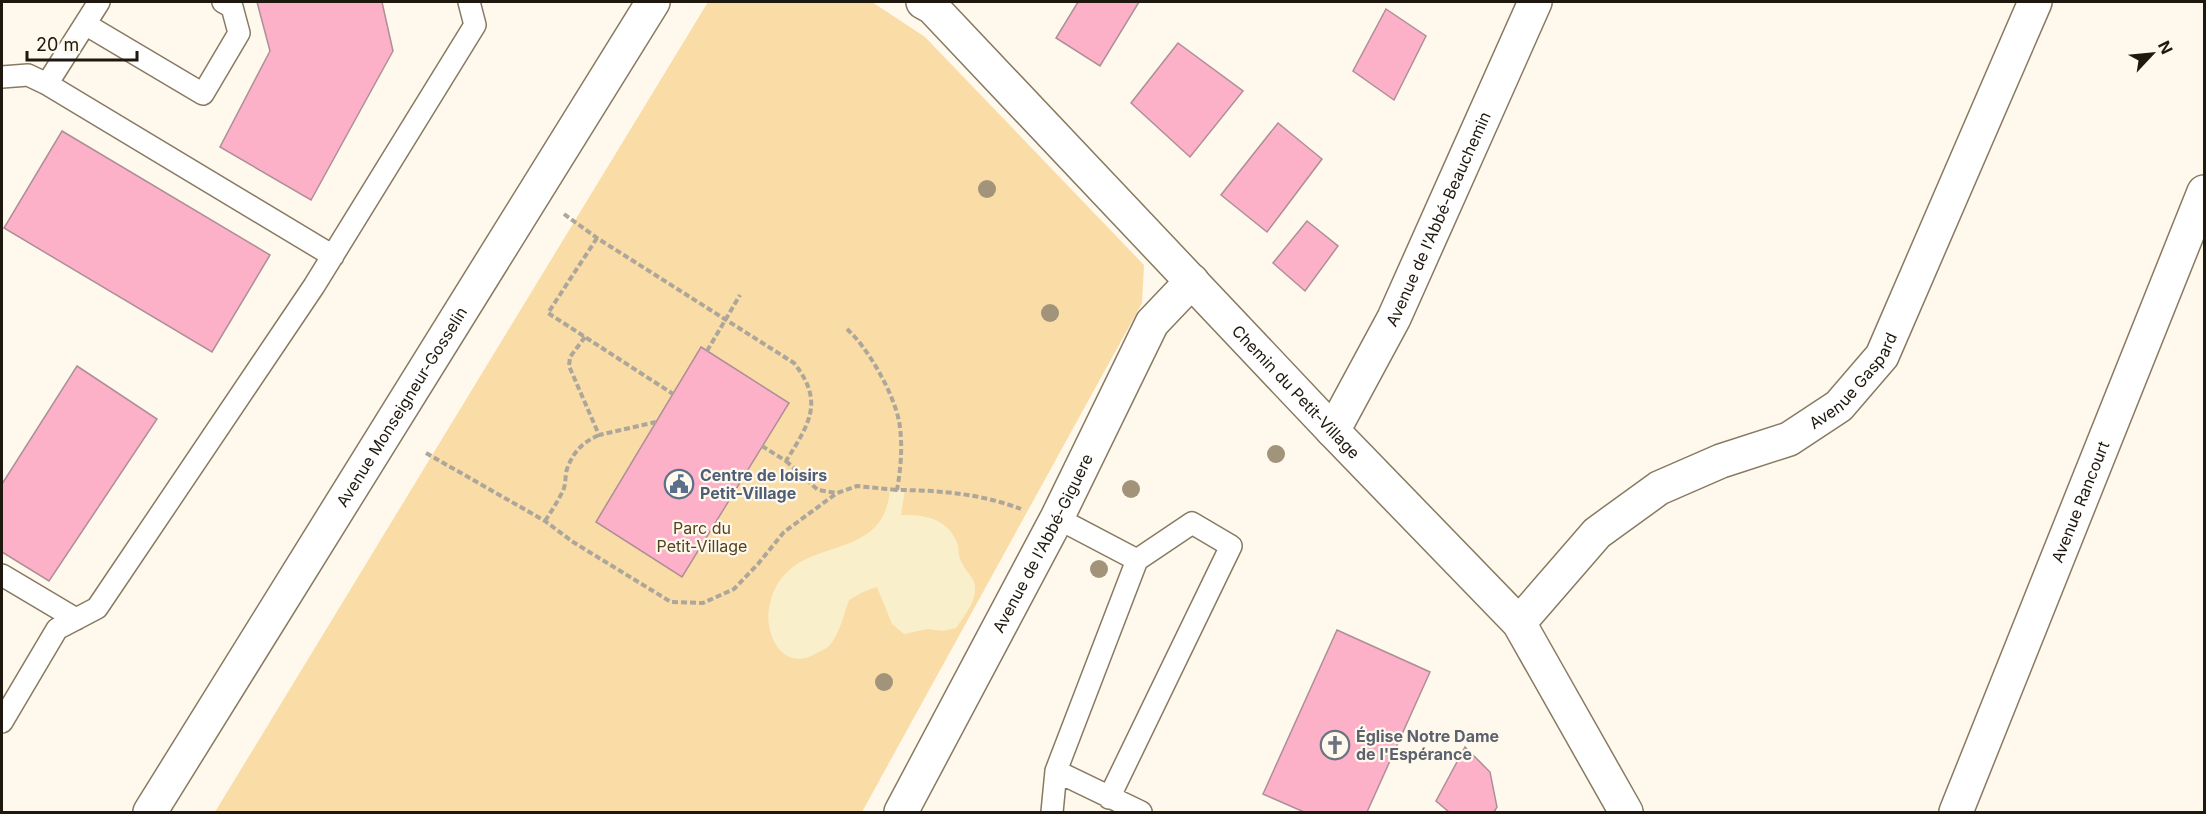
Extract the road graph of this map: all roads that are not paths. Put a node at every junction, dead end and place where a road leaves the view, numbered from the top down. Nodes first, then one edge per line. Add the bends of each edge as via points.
1 (99, 2) edge
2 (223, 2) edge
3 (469, 2) edge
4 (653, 2) edge
5 (923, 2) edge
6 (1535, 2) edge
7 (2035, 2) edge
8 (85, 24) junction
9 (2, 77) edge
10 (47, 84) junction
11 (2205, 192) edge
12 (333, 256) junction
13 (1192, 280) junction
14 (1333, 431) junction
15 (1056, 518) junction
16 (1137, 560) junction
17 (2, 575) edge
18 (76, 619) junction
19 (1519, 623) junction
20 (2, 722) edge
21 (1056, 771) junction
22 (1109, 798) junction
23 (150, 813) edge
24 (902, 813) edge
25 (1052, 813) edge
26 (1142, 813) edge
27 (1626, 813) edge
28 (1956, 813) edge

1 - 8 lane
2 - 8 lane via 232,7 239,33 203,94
3 - 12 lane via 475,25
4 - 23 street, Avenue Monseigneur-Gosselin
5 - 13 street, Chemin du Petit-Village
6 - 14 street, Avenue de l'Abbé-Beauchemin via 1394,318
7 - 19 street, Avenue Gaspard via 1882,356 1839,406 1789,439 1721,461 1659,488 1597,533
8 - 10 lane
9 - 10 lane via 28,75
10 - 12 lane
11 - 28 street, Avenue Rancourt
12 - 18 lane via 97,608
13 - 14 street, Chemin du Petit-Village
13 - 15 street, Avenue de l'Abbé-Giguere via 1152,323
14 - 19 street, Chemin du Petit-Village
15 - 16 lane
15 - 24 street, Avenue de l'Abbé-Giguere
16 - 21 lane
16 - 22 lane via 1192,523 1231,546
17 - 18 lane
18 - 20 lane via 57,629
19 - 27 street, Chemin du Petit-Village
21 - 22 lane
21 - 25 lane
22 - 26 lane

